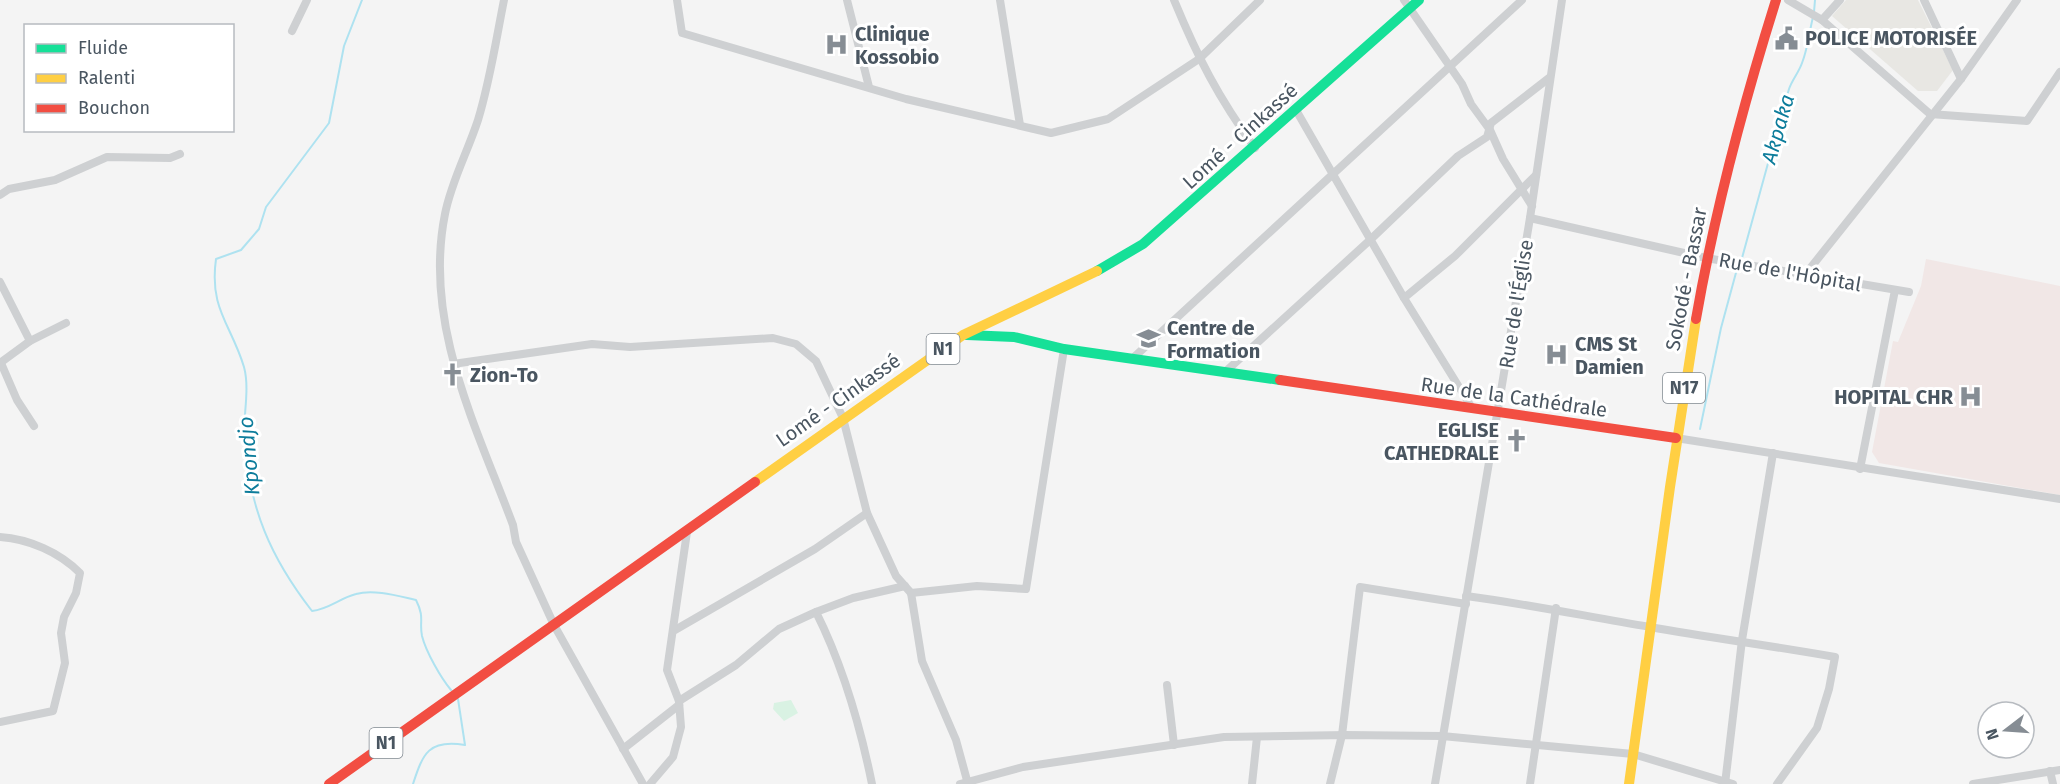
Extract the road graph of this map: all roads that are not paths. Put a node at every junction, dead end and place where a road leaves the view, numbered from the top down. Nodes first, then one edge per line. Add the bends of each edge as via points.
1 (307, 0) edge
2 (504, 0) edge
3 (677, 0) edge
4 (847, 0) edge
5 (1000, 0) edge
6 (1174, 0) edge
7 (1259, 0) edge
8 (1419, 0) edge
9 (1522, 0) edge
10 (1562, 0) edge
11 (1776, 0) edge
12 (1788, 0) edge
13 (1840, 0) edge
14 (1924, 0) edge
15 (2017, 0) edge
16 (1406, 4) edge
17 (1819, 19) junction
18 (292, 31) dead end
19 (1199, 59) junction
20 (1449, 66) junction
21 (2060, 72) edge
22 (1549, 78) junction
23 (1961, 79) junction
24 (869, 87) junction
25 (1296, 110) junction
26 (1930, 114) junction
27 (1020, 125) junction
28 (1490, 130) junction
29 (1255, 148) junction
30 (180, 154) dead end
31 (1333, 175) junction
32 (1536, 175) junction
33 (1521, 189) junction
34 (0, 195) edge
35 (1532, 206) junction
36 (1530, 218) junction
37 (1370, 240) junction
38 (1706, 258) junction
39 (1804, 276) junction
40 (0, 282) edge
41 (1895, 290) junction
42 (1909, 292) dead end
43 (1404, 298) junction
44 (66, 324) dead end
45 (963, 335) junction
46 (30, 341) junction
47 (1064, 349) junction
48 (1132, 359) junction
49 (0, 363) edge
50 (453, 364) junction
51 (1224, 373) junction
52 (1472, 408) junction
53 (1498, 412) junction
54 (843, 418) junction
55 (34, 426) dead end
56 (1676, 438) junction
57 (1773, 453) junction
58 (1860, 469) junction
59 (2060, 499) edge
60 (867, 513) junction
61 (687, 532) junction
62 (0, 537) edge
63 (908, 589) junction
64 (1466, 600) junction
65 (1556, 608) junction
66 (816, 612) junction
67 (554, 625) junction
68 (1650, 627) junction
69 (675, 630) junction
70 (1742, 640) junction
71 (1167, 685) dead end
72 (679, 703) junction
73 (0, 722) edge
74 (1342, 735) junction
75 (1442, 736) junction
76 (1257, 737) junction
77 (1536, 744) junction
78 (1174, 745) junction
79 (623, 749) junction
80 (1633, 754) junction
81 (2060, 770) edge
82 (2050, 771) junction
83 (965, 783) edge
84 (1728, 783) edge
85 (328, 784) edge
86 (643, 784) edge
87 (650, 784) edge
88 (872, 784) edge
89 (1252, 784) edge
90 (1330, 784) edge
91 (1435, 784) edge
92 (1530, 784) edge
93 (1629, 784) edge
94 (1777, 784) edge
95 (1973, 784) edge
96 (2053, 784) edge

1 - 18 street
2 - 50 street via 478,120 445,214 440,285
3 - 24 street via 682,33
4 - 24 street
5 - 27 street
6 - 19 street
7 - 19 street
8 - 16 main road, Lomé - Cinkassé / N1
9 - 20 street
10 - 22 street, Rue de l'Église
11 - 38 main road, Sokodé - Bassar / N17 via 1738,120
12 - 17 street
13 - 17 street
14 - 23 street
15 - 23 street
16 - 20 street
16 - 25 main road, Lomé - Cinkassé / N1
17 - 26 street
19 - 27 street via 1108,119 1051,133
19 - 29 street via 1223,103
20 - 28 street
20 - 31 street
21 - 26 street via 2027,121
22 - 28 street via 1491,123
22 - 32 street, Rue de l'Église
23 - 26 street
24 - 27 street
25 - 29 main road, Lomé - Cinkassé / N1
25 - 31 street
26 - 39 street
28 - 33 street
28 - 37 street via 1487,137 1458,156
29 - 45 main road, Lomé - Cinkassé / N1 via 1130,253
30 - 34 street via 170,158 107,157 55,180 9,189
31 - 37 street
31 - 48 street
32 - 33 street
32 - 35 street, Rue de l'Église
33 - 35 street
33 - 43 street via 1455,256
35 - 36 street, Rue de l'Église
36 - 38 street, Rue de l'Hôpital
36 - 53 street, Rue de l'Église
37 - 43 street
37 - 51 street
38 - 39 street, Rue de l'Hôpital
38 - 56 main road, Sokodé - Bassar / N17
39 - 41 street, Rue de l'Hôpital
40 - 46 street
41 - 42 street, Rue de l'Hôpital
41 - 58 street
43 - 52 street
44 - 46 street
45 - 47 main road, Rue de la Cathédrale via 1014,337
45 - 54 main road, Lomé - Cinkassé / N1
46 - 49 street
47 - 48 main road, Rue de la Cathédrale
47 - 63 street via 1026,589
48 - 51 main road, Rue de la Cathédrale
49 - 55 street
50 - 54 street via 592,344 630,347 773,338 796,344 816,361
50 - 67 street via 516,542
51 - 52 main road, Rue de la Cathédrale
52 - 53 main road, Rue de la Cathédrale
53 - 56 main road, Rue de la Cathédrale
53 - 64 street, Rue de l'Église
54 - 60 street
54 - 61 main road, Lomé - Cinkassé / N1
56 - 57 street, Rue de la Cathédrale
56 - 68 main road, Sokodé - Bassar / N17
57 - 58 street, Rue de la Cathédrale
57 - 70 street
58 - 59 street, Rue de la Cathédrale
60 - 63 street via 896,576
60 - 69 street via 815,549
61 - 67 main road, Lomé - Cinkassé / N1
61 - 69 street
62 - 73 street via 57,555 80,573 80,581 64,617 65,663 53,711
63 - 66 street via 853,598
63 - 83 street via 922,661 956,740
64 - 65 street
64 - 74 street via 1360,587
64 - 75 street, Rue de l'Église
65 - 68 street
65 - 77 street
66 - 72 street via 779,629 736,665
66 - 88 street via 835,651
67 - 79 street
67 - 85 main road, Lomé - Cinkassé / N1
68 - 70 street
68 - 80 main road, Sokodé - Bassar / N17
69 - 72 street via 667,670
70 - 84 street
70 - 94 street via 1834,657 1817,728
71 - 78 street
72 - 79 street
72 - 87 street via 681,727 673,757
74 - 75 street
74 - 76 street
74 - 90 street
75 - 77 street
75 - 91 street, Rue de l'Église
76 - 78 street via 1224,737
76 - 89 street
77 - 80 street
77 - 92 street
78 - 83 street via 1023,767
79 - 86 street
80 - 84 street
80 - 93 main road, Sokodé - Bassar / N17
81 - 82 street
82 - 95 street
82 - 96 street

